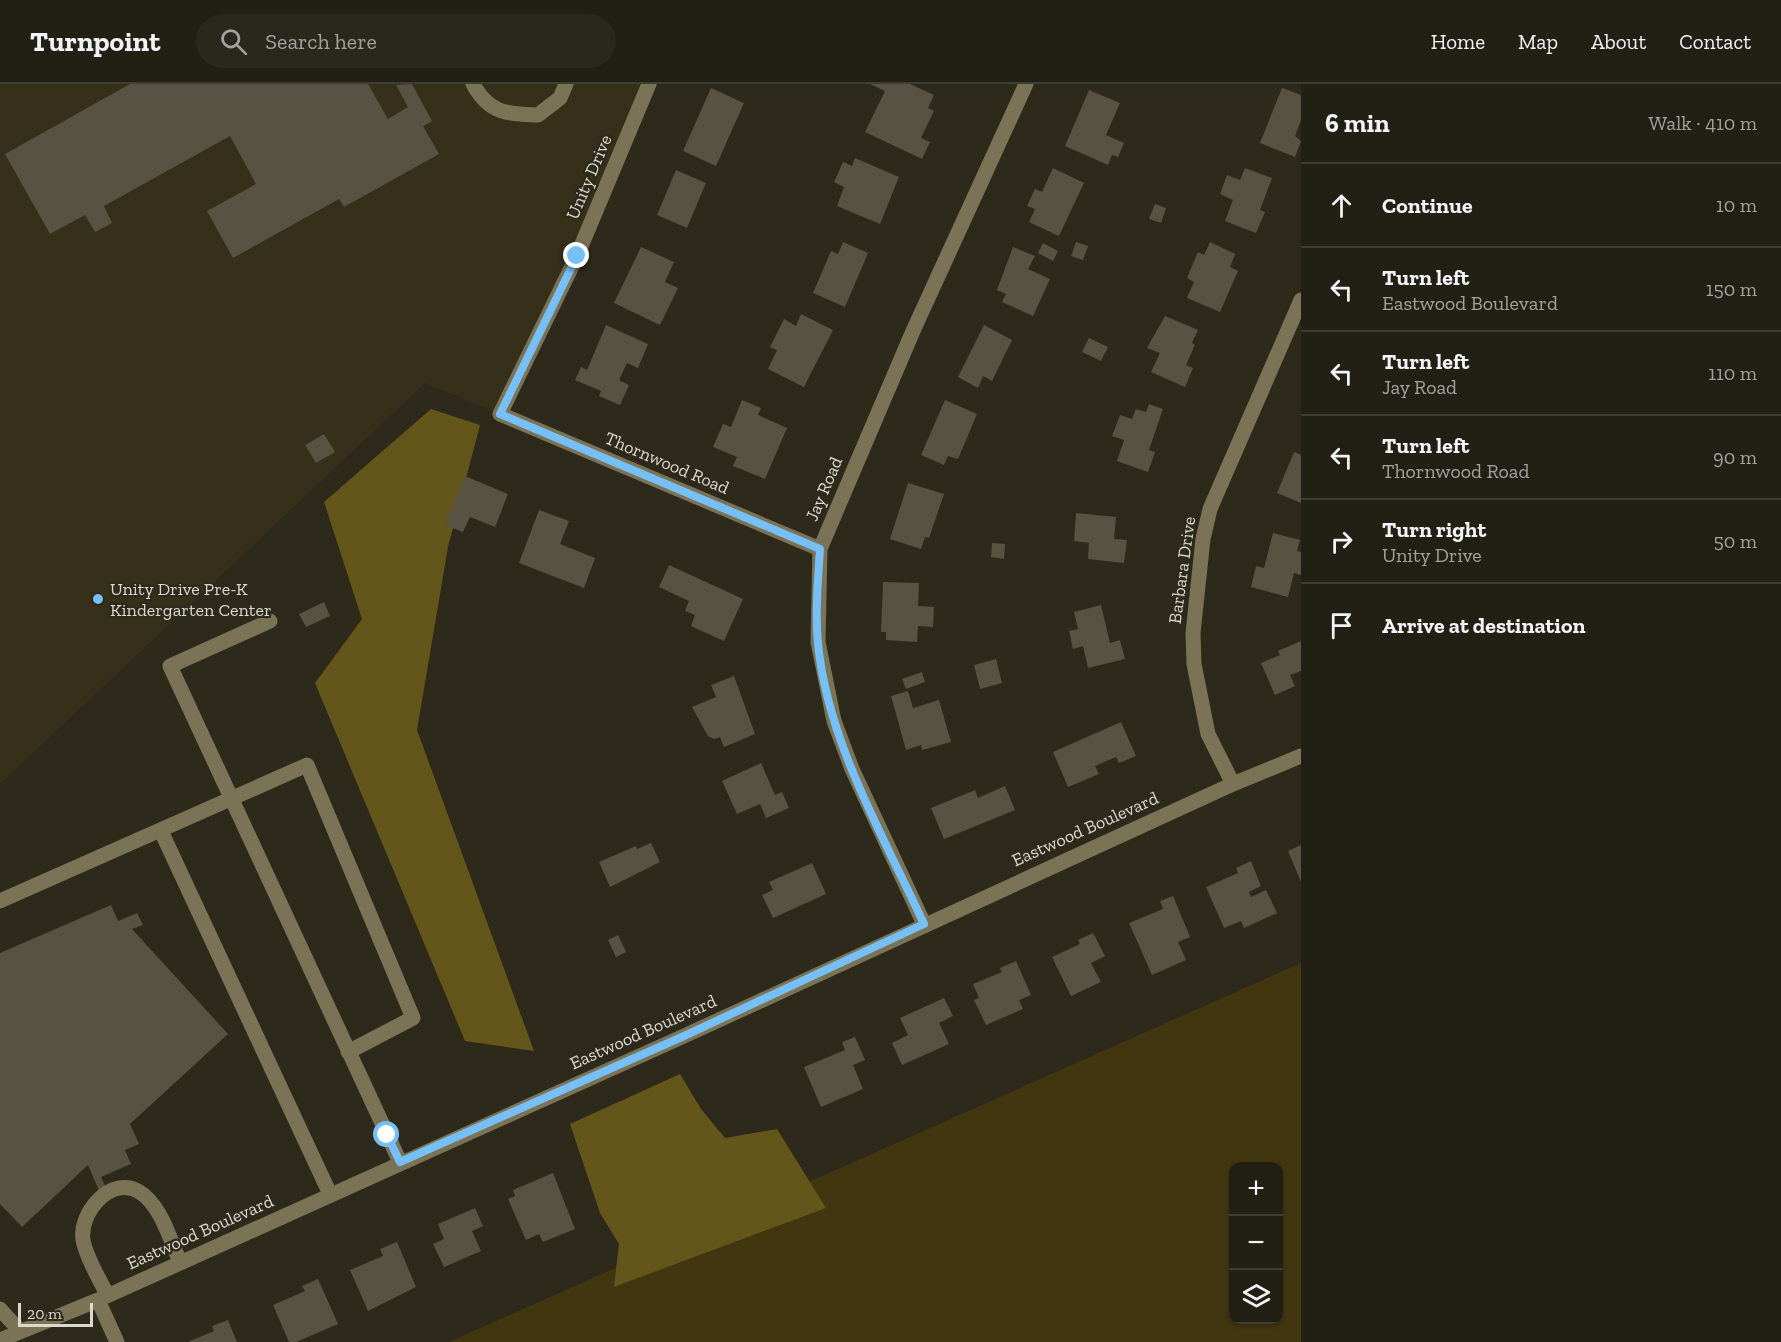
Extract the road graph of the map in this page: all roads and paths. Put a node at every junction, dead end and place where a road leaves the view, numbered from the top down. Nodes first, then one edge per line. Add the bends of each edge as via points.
1 (473, 84) edge
2 (566, 84) edge
3 (649, 84) edge
4 (1026, 84) edge
5 (1301, 300) edge
6 (500, 414) joint
7 (820, 549) junction
8 (270, 621) dead end
9 (1301, 756) edge
10 (1233, 784) junction
11 (231, 798) junction
12 (162, 831) junction
13 (0, 901) edge
14 (924, 924) junction
15 (348, 1052) junction
16 (400, 1162) junction
17 (330, 1194) junction
18 (180, 1262) junction
19 (102, 1298) junction
20 (0, 1309) edge
21 (20, 1331) junction
22 (0, 1340) edge
23 (117, 1342) edge

1 - 2 street via 479,96 503,113 538,115 560,98
3 - 6 street, Unity Drive via 577,256
4 - 7 street, Jay Road via 913,330
5 - 10 street, Barbara Drive via 1210,509 1203,539 1193,633 1194,664 1208,734
6 - 7 street, Thornwood Road
7 - 14 street, Jay Road via 818,642 834,721
8 - 11 street via 170,666
9 - 10 street, Eastwood Boulevard
10 - 14 street, Eastwood Boulevard
11 - 12 street
11 - 15 street
11 - 15 street via 307,765 413,1018
12 - 13 street
12 - 17 street
14 - 16 street, Eastwood Boulevard
15 - 16 street
16 - 17 street, Eastwood Boulevard
17 - 18 street, Eastwood Boulevard
18 - 19 street, Eastwood Boulevard
18 - 19 street via 160,1216 139,1191 127,1188 110,1192 94,1203 85,1216 83,1240
19 - 21 street, Eastwood Boulevard
19 - 23 street
20 - 21 street
21 - 22 street, Eastwood Boulevard

